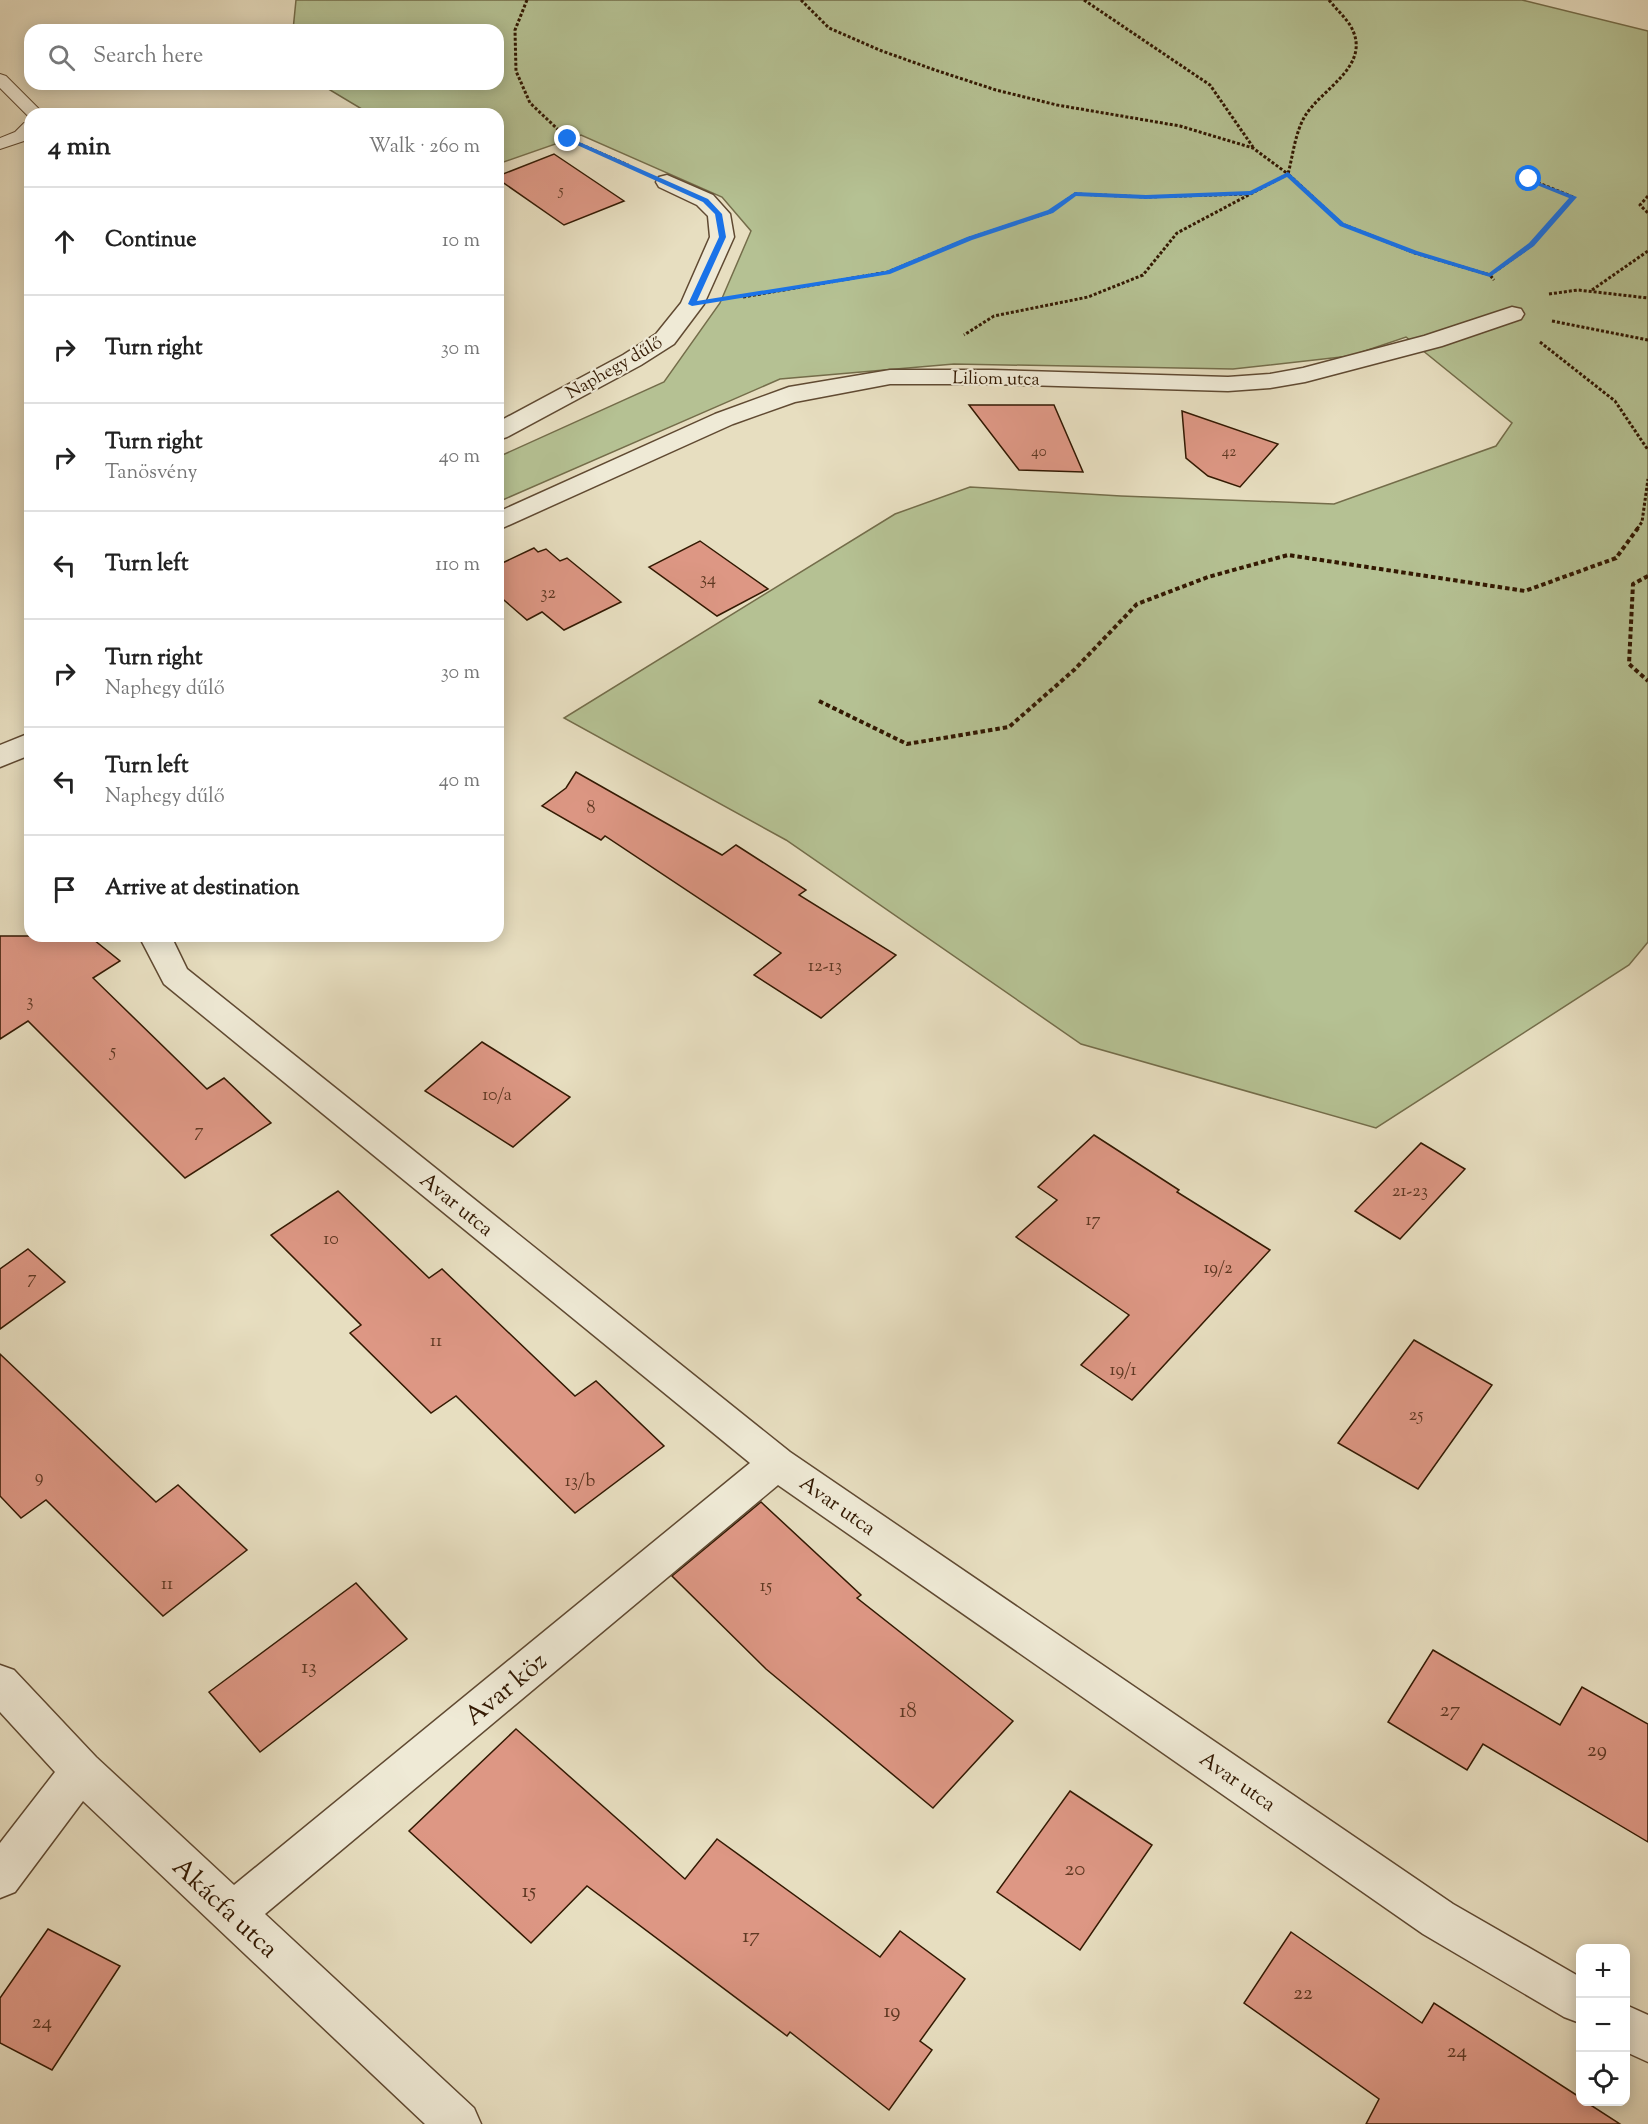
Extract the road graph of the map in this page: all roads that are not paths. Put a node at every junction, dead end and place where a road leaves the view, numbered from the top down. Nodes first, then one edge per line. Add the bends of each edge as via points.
1 (0, 80) edge
2 (30, 108) edge
3 (24, 133) edge
4 (0, 144) edge
5 (667, 182) road end
6 (1512, 314) road end
7 (504, 429) edge
8 (504, 519) edge
9 (24, 746) edge
10 (0, 757) edge
11 (158, 942) edge
12 (777, 1462) junction
13 (0, 1683) edge
14 (81, 1771) junction
15 (0, 1877) edge
16 (232, 1914) junction
17 (1576, 1998) edge
18 (1630, 2029) edge
19 (1648, 2040) edge
20 (458, 2124) edge

1 - 2 lane
3 - 4 lane
5 - 7 street, Naphegy dűlő via 705,200 719,214 722,237 692,304 665,339
6 - 8 street, Liliom utca via 1423,344 1270,381 1228,384 890,377 789,394 724,419
9 - 10 street
11 - 12 street, Avar utca via 175,975
12 - 16 street, Avar köz
12 - 17 street, Avar utca via 1438,1919
13 - 14 street, Akácfa utca
14 - 15 street
14 - 16 street, Akácfa utca
16 - 20 street, Akácfa utca
18 - 19 street

